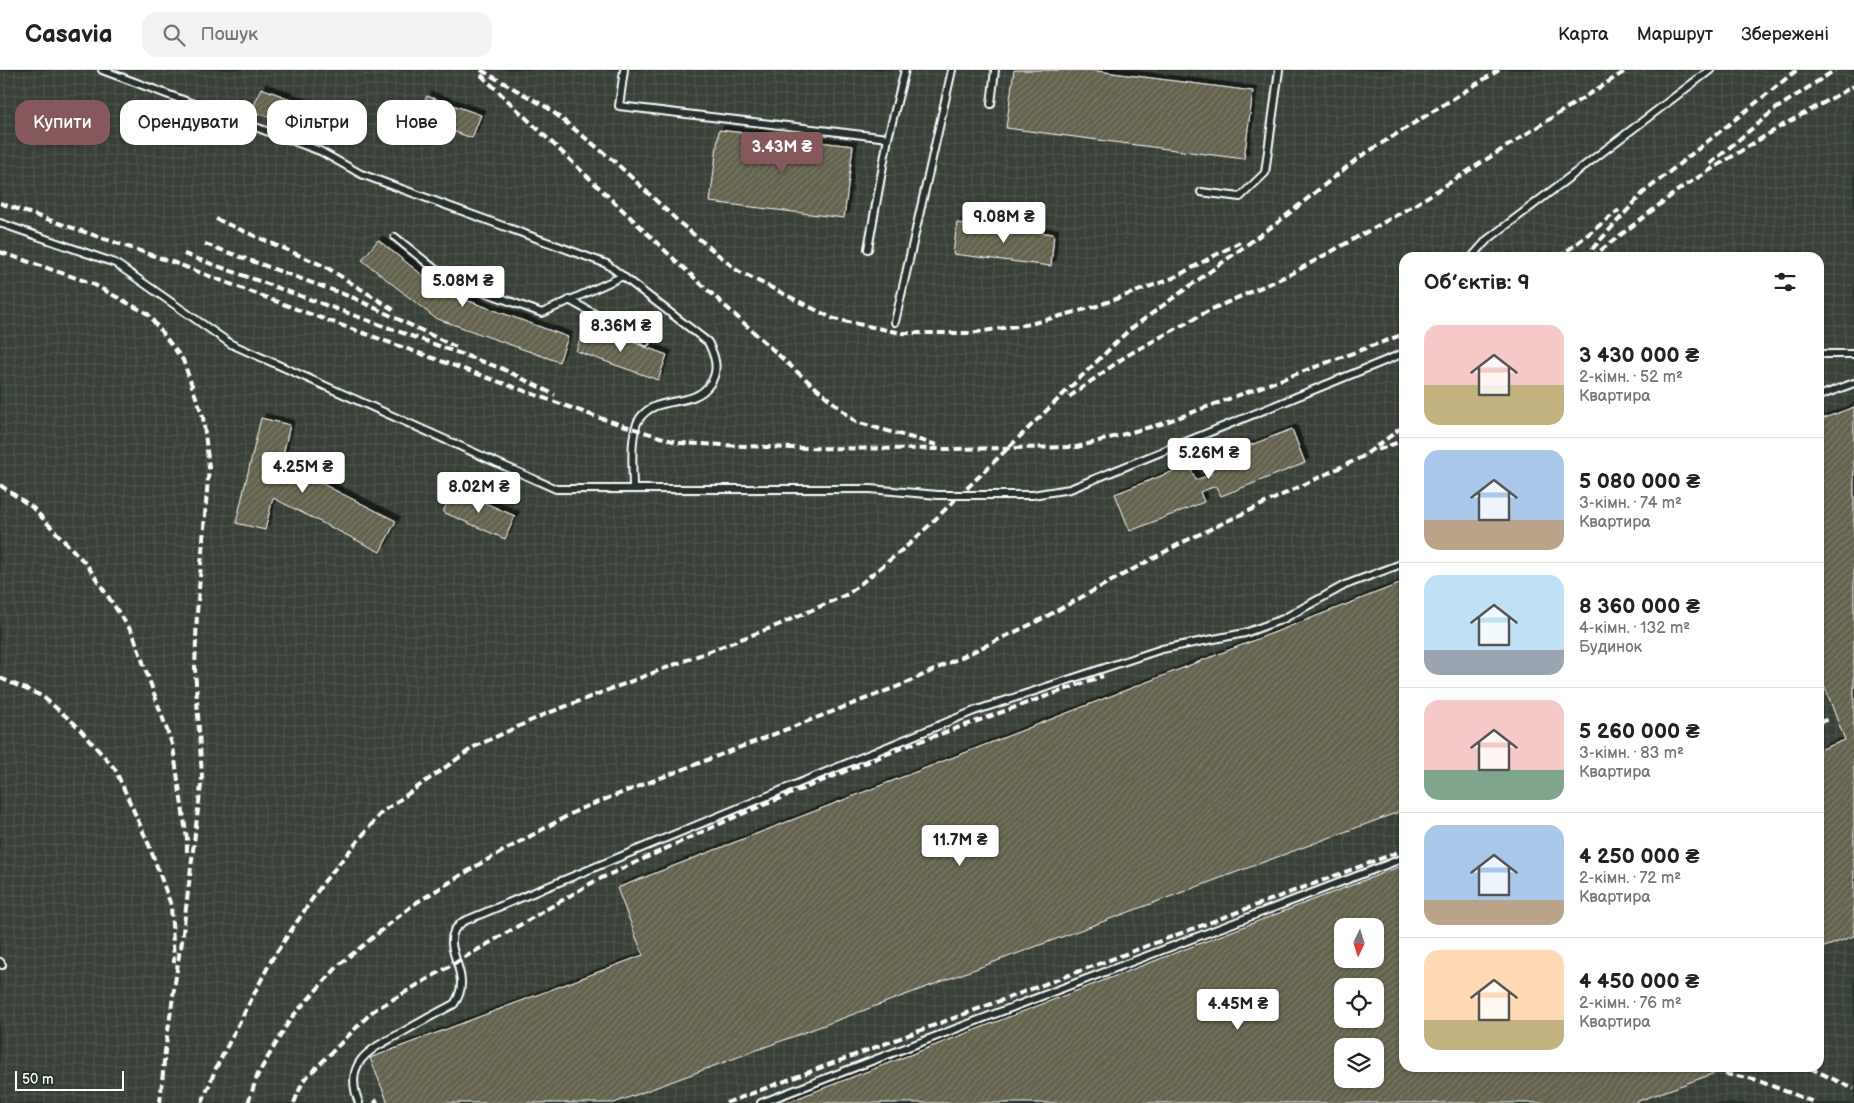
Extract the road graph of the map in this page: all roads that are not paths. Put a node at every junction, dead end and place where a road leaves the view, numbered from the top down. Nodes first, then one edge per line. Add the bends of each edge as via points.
1 (102, 70) edge
2 (624, 70) edge
3 (905, 70) edge
4 (952, 70) edge
5 (995, 70) edge
6 (1279, 70) edge
7 (1710, 70) edge
8 (991, 104) dead end
9 (888, 138) junction
10 (1201, 192) dead end
11 (0, 223) edge
12 (395, 237) dead end
13 (868, 249) dead end
14 (1476, 252) edge
15 (623, 276) junction
16 (569, 300) junction
17 (895, 322) dead end
18 (646, 342) dead end
19 (1824, 354) edge
20 (1854, 354) edge
21 (1399, 355) edge
22 (1854, 383) edge
23 (1824, 394) edge
24 (633, 489) junction
25 (1399, 565) edge
26 (1399, 860) edge
27 (359, 1103) edge
28 (761, 1103) edge

1 - 15 lane via 320,151 361,174 607,264
2 - 9 lane via 619,106
3 - 9 lane
4 - 17 lane
5 - 8 lane
6 - 10 lane via 1265,173 1240,197
7 - 14 lane via 1487,240
9 - 13 lane
11 - 24 lane via 115,263 231,344 556,489
12 - 16 lane via 446,278 542,312
15 - 16 lane
15 - 24 lane via 708,342 716,358 715,378 704,393 687,401 668,402 649,409 640,418 634,429
16 - 18 lane
19 - 20 lane
21 - 24 lane, bridge via 1070,489 1032,494 938,495 870,489
22 - 23 lane
25 - 27 lane via 1345,585 1283,619 1245,633 1162,649 974,711 462,922 454,931 453,941 461,994 454,1004 368,1050 355,1073 355,1092
26 - 28 lane

